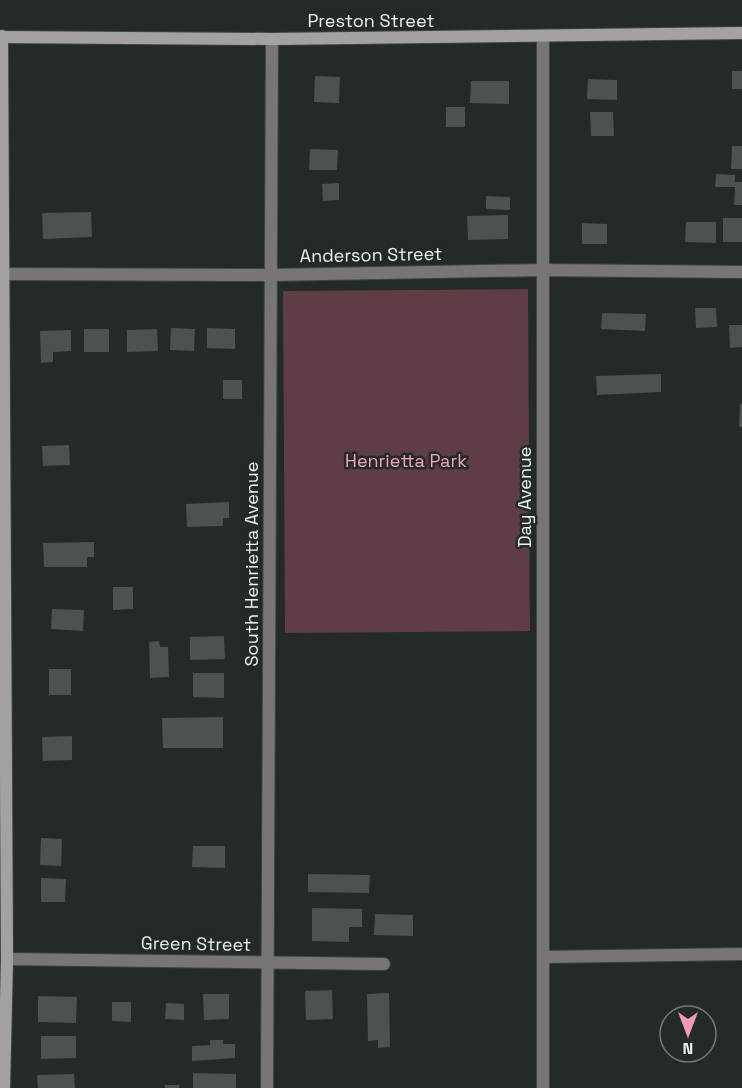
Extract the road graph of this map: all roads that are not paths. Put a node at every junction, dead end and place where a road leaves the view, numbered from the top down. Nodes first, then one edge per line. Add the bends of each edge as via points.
1 (742, 33) edge
2 (1, 37) edge
3 (543, 38) junction
4 (272, 39) junction
5 (543, 270) junction
6 (742, 272) edge
7 (2, 274) edge
8 (272, 275) junction
9 (3, 608) edge
10 (3, 926) edge
11 (742, 954) edge
12 (544, 957) junction
13 (7, 959) junction
14 (267, 963) junction
15 (384, 964) dead end
16 (4, 1088) edge
17 (267, 1088) edge
18 (543, 1088) edge

1 - 3 street, Preston Street
2 - 4 street, Preston Street
2 - 7 street
3 - 4 street, Preston Street
3 - 5 street, Day Avenue
4 - 8 street, South Henrietta Avenue
5 - 6 street, Anderson Street
5 - 8 street, Anderson Street
5 - 12 street, Day Avenue
7 - 8 street, Anderson Street
7 - 9 street
8 - 14 street, South Henrietta Avenue
9 - 10 street
10 - 13 street
11 - 12 street
12 - 18 street, Day Avenue
13 - 14 street, Green Street
13 - 16 street
14 - 15 street, Green Street
14 - 17 street, South Henrietta Avenue

